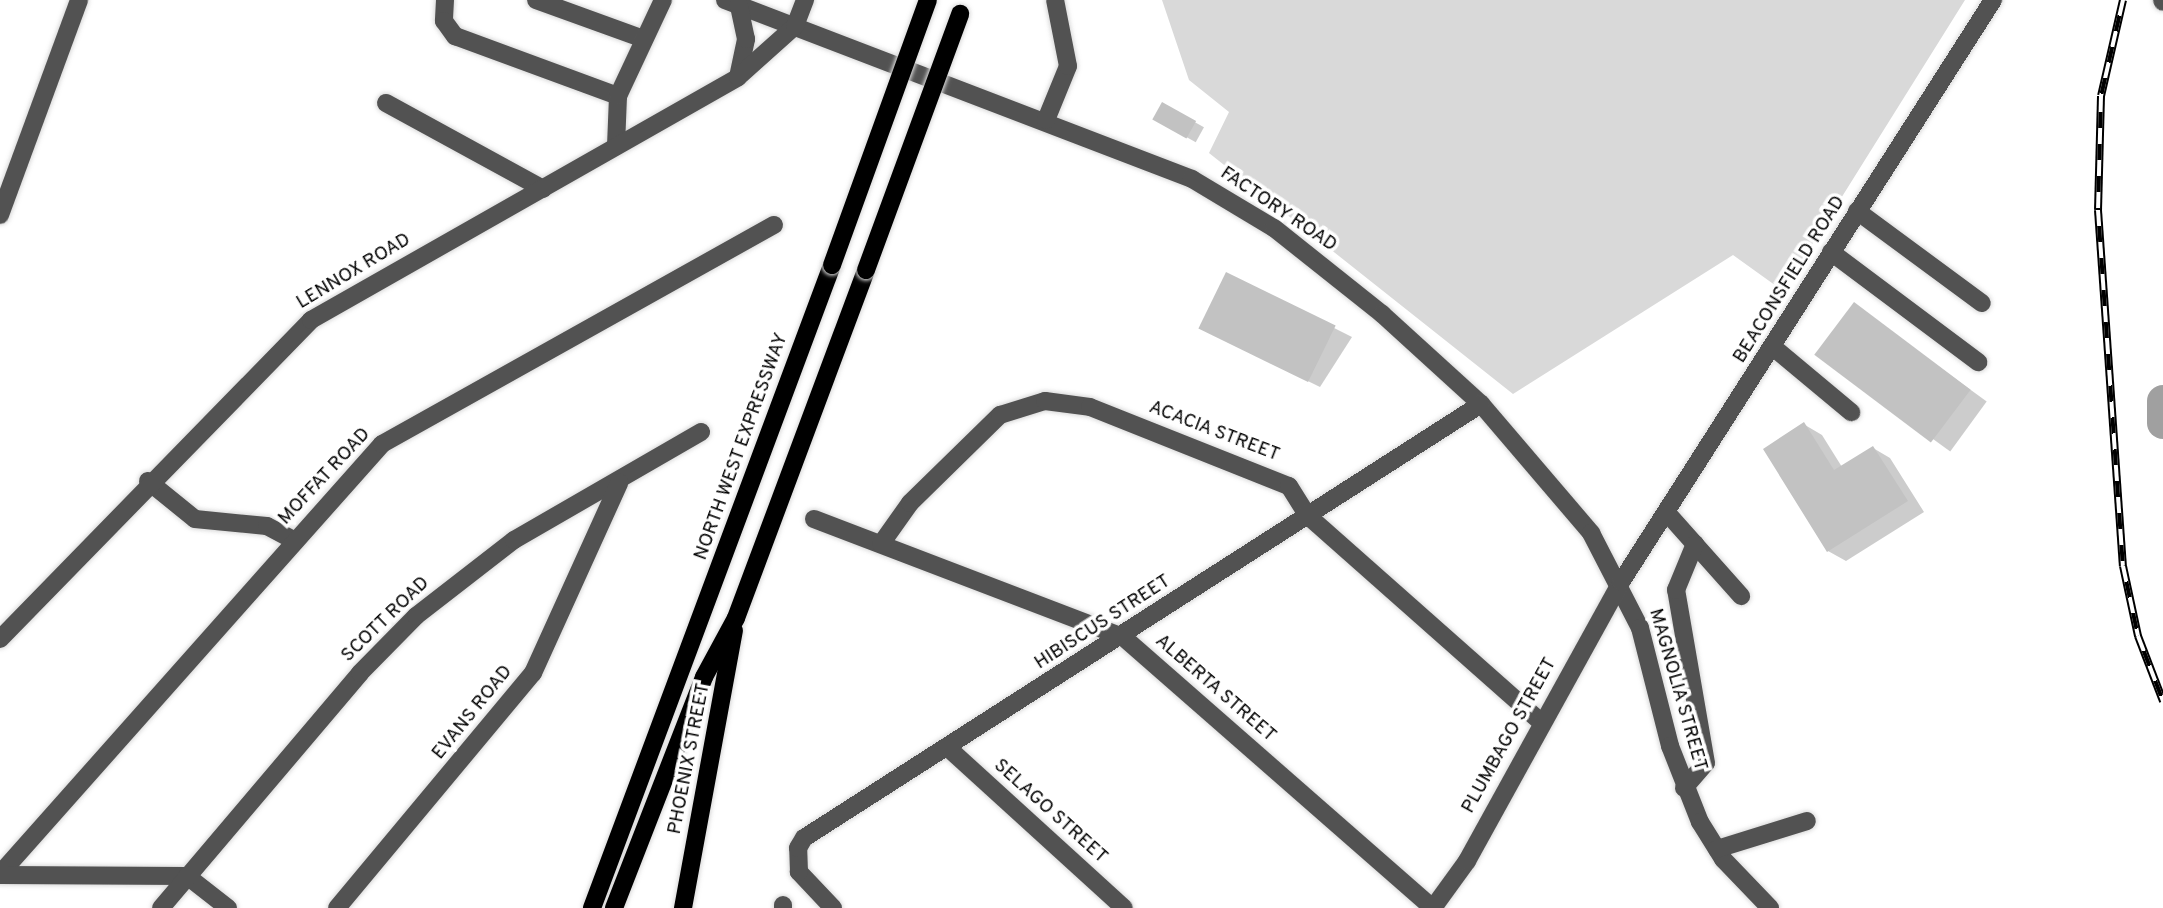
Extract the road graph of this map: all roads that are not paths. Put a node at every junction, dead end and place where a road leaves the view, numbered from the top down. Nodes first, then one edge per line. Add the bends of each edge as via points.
1 (79, 0) edge
2 (445, 0) edge
3 (536, 0) edge
4 (663, 0) edge
5 (805, 0) edge
6 (928, 0) edge
7 (1055, 0) edge
8 (1993, 0) edge
9 (732, 3) edge
10 (962, 7) edge
11 (795, 26) junction
12 (641, 38) junction
13 (738, 77) junction
14 (618, 96) junction
15 (386, 103) dead end
16 (1046, 120) junction
17 (616, 146) junction
18 (543, 189) junction
19 (1857, 211) junction
20 (0, 215) edge
21 (774, 225) dead end
22 (1831, 252) junction
23 (1982, 303) dead end
24 (1773, 347) junction
25 (1978, 362) dead end
26 (1482, 404) junction
27 (1851, 412) dead end
28 (701, 432) dead end
29 (148, 481) junction
30 (619, 483) junction
31 (1668, 513) junction
32 (1307, 516) junction
33 (814, 519) dead end
34 (295, 541) junction
35 (881, 544) junction
36 (1695, 544) junction
37 (1621, 582) junction
38 (1741, 596) dead end
39 (736, 618) junction
40 (1123, 637) junction
41 (0, 639) edge
42 (1541, 722) junction
43 (947, 747) junction
44 (1684, 788) junction
45 (633, 800) junction
46 (1807, 821) dead end
47 (1717, 849) junction
48 (0, 874) edge
49 (187, 877) junction
50 (826, 903) edge
51 (160, 908) edge
52 (228, 908) edge
53 (337, 908) edge
54 (582, 908) edge
55 (593, 908) edge
56 (614, 908) edge
57 (683, 908) edge
58 (1124, 908) edge
59 (1433, 908) edge
60 (1770, 908) edge

1 - 20 street
2 - 14 street via 444,21 455,36
3 - 12 street
4 - 12 street
5 - 11 street
6 - 45 main road, NORTH WEST EXPRESSWAY, bridge
7 - 16 street via 1068,66
8 - 19 street, BEACONSFIELD ROAD
9 - 11 street, FACTORY ROAD
9 - 13 street via 746,39
10 - 39 main road, bridge
11 - 13 street, LENNOX ROAD
11 - 16 street, FACTORY ROAD
12 - 14 street
13 - 17 street, LENNOX ROAD
14 - 17 street
15 - 18 street
16 - 26 street, FACTORY ROAD via 1192,179 1255,215 1362,297
17 - 18 street, LENNOX ROAD
18 - 29 street, LENNOX ROAD via 310,320
19 - 22 street, BEACONSFIELD ROAD
19 - 23 street
21 - 34 street, MOFFAT ROAD via 394,434
22 - 24 street, BEACONSFIELD ROAD
22 - 25 street
24 - 27 street
24 - 31 street, BEACONSFIELD ROAD
26 - 32 street, HIBISCUS STREET
26 - 37 street, FACTORY ROAD via 1583,523
28 - 30 street, SCOTT ROAD
29 - 34 street via 183,513 267,526
29 - 41 street, LENNOX ROAD
30 - 49 street, SCOTT ROAD via 514,540 416,616 360,673
30 - 53 street, EVANS ROAD via 533,673
31 - 36 street
31 - 37 street, BEACONSFIELD ROAD
32 - 35 street, ACACIA STREET via 1289,486 1260,469 1090,407 1045,401 1019,407 985,427 910,503
32 - 40 street, HIBISCUS STREET
32 - 42 street, ACACIA STREET
33 - 35 street, ALBERTA STREET
34 - 48 street, MOFFAT ROAD
35 - 40 street, ALBERTA STREET
36 - 38 street
36 - 44 street via 1676,590 1706,763
37 - 42 street, PLUMBAGO STREET
37 - 44 street, MAGNOLIA STREET
39 - 56 main road via 704,677
39 - 57 main road, PHOENIX STREET
40 - 43 street, HIBISCUS STREET
40 - 59 street, ALBERTA STREET
42 - 59 street, PLUMBAGO STREET via 1466,861
43 - 50 street, HIBISCUS STREET via 804,838 798,848 799,872
43 - 58 street, SELAGO STREET
44 - 47 street, MAGNOLIA STREET
45 - 54 main road
45 - 55 main road, NORTH WEST EXPRESSWAY
46 - 47 street
47 - 60 street, MAGNOLIA STREET
48 - 49 street
49 - 51 street, SCOTT ROAD
49 - 52 street

